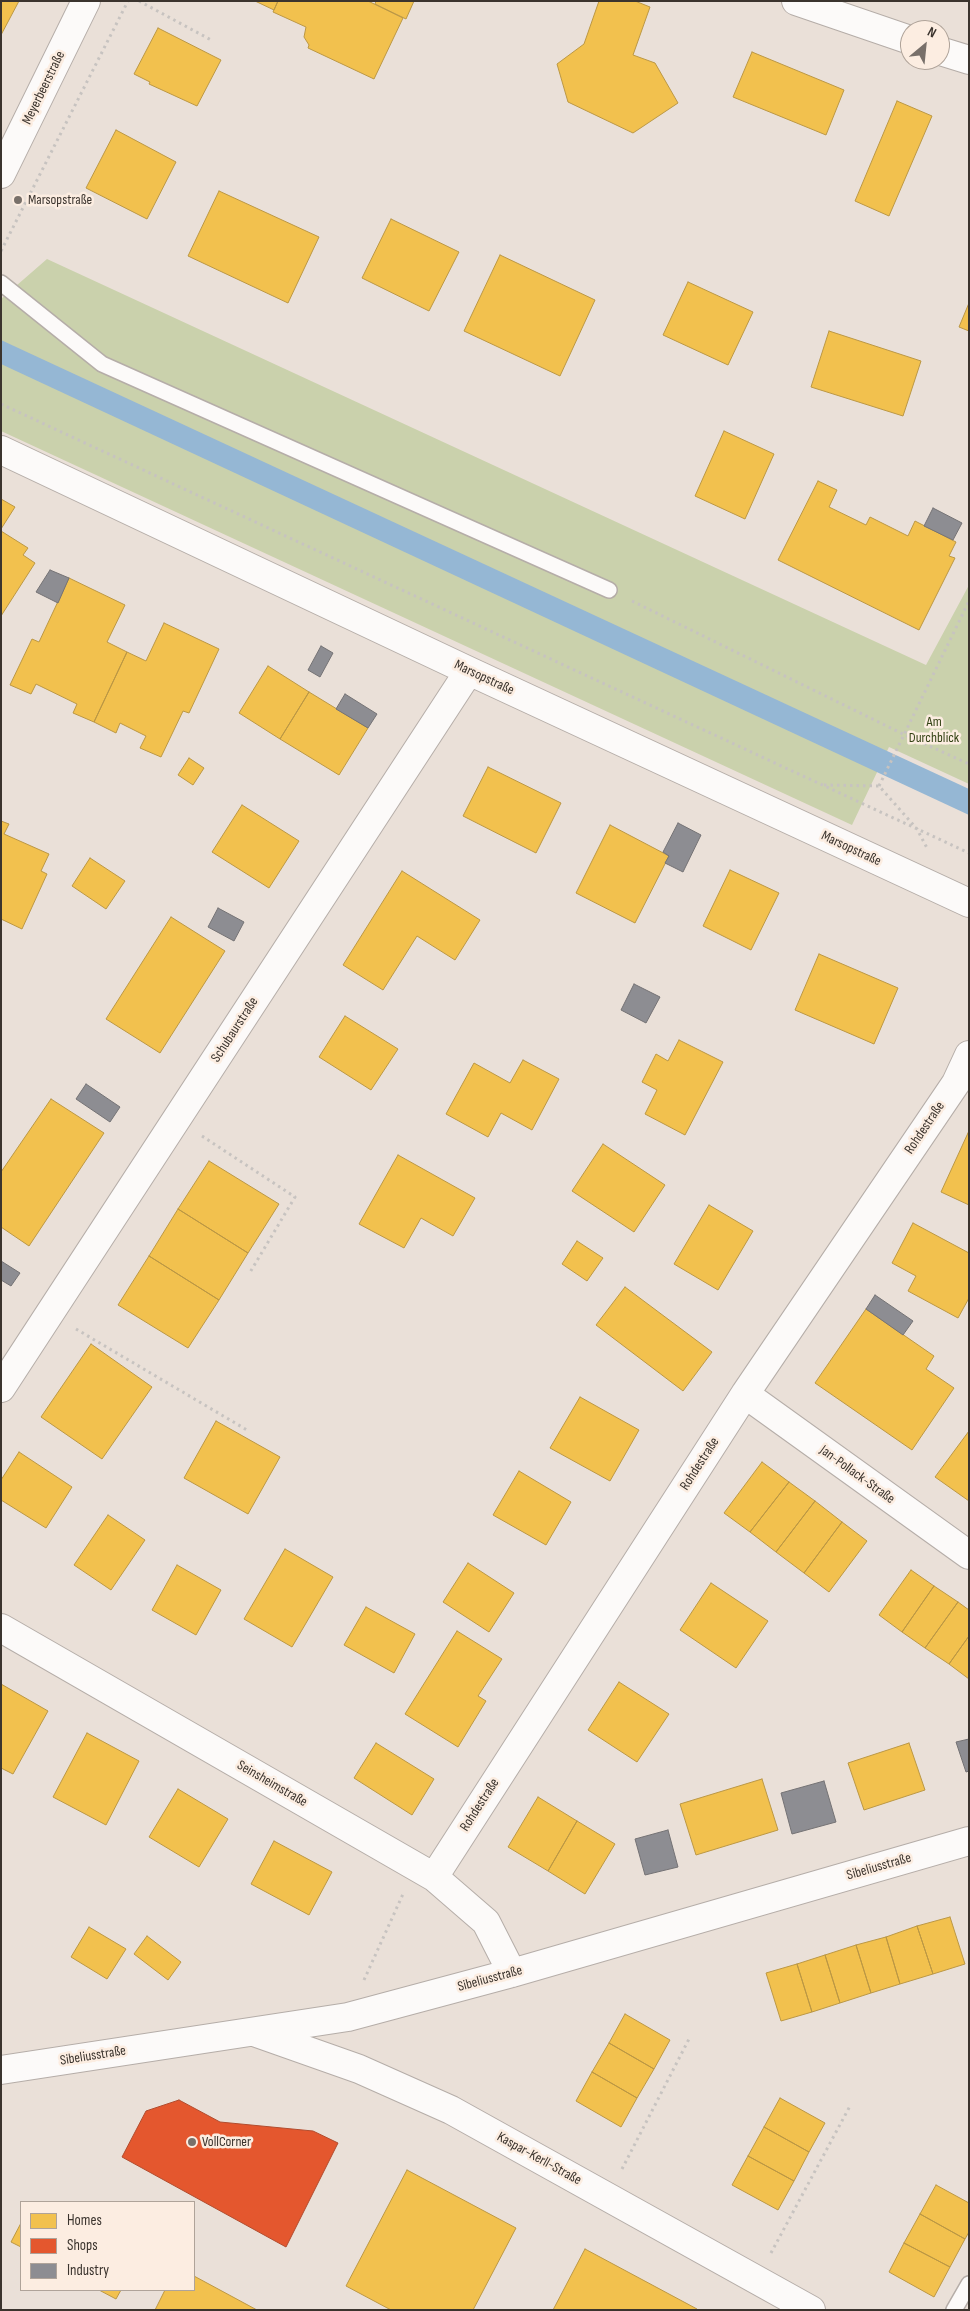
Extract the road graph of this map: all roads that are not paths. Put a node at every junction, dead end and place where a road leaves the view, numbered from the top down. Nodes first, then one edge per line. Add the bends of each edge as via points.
1 (86, 1) edge
2 (796, 1) edge
3 (900, 37) edge
4 (950, 54) edge
5 (969, 60) edge
6 (1, 174) edge
7 (1, 283) edge
8 (1, 450) edge
9 (609, 590) road end
10 (469, 671) junction
11 (969, 903) edge
12 (969, 1055) edge
13 (963, 1085) edge
14 (1, 1388) edge
15 (745, 1394) junction
16 (969, 1555) edge
17 (1, 1628) edge
18 (969, 1841) edge
19 (426, 1872) junction
20 (512, 1973) junction
21 (255, 2032) junction
22 (1, 2070) edge
23 (969, 2284) edge
24 (811, 2310) edge
25 (954, 2310) edge

1 - 6 street, Meyerbeerstraße
2 - 3 street
4 - 5 street
7 - 9 lane via 102,364
8 - 10 street, Marsopstraße
10 - 11 street, Marsopstraße
10 - 14 street, Schubaurstraße
12 - 13 street, Rohdestraße
13 - 15 street, Rohdestraße
15 - 16 street, Jan-Pollack-Straße
15 - 19 street, Rohdestraße
17 - 19 street, Seinsheimstraße
18 - 20 street, Sibeliusstraße
19 - 20 street, Seinsheimstraße via 486,1922
20 - 21 street, Sibeliusstraße via 348,2017
21 - 22 street, Sibeliusstraße
21 - 24 street, Kaspar-Kerll-Straße via 359,2069 451,2110
23 - 25 lane

